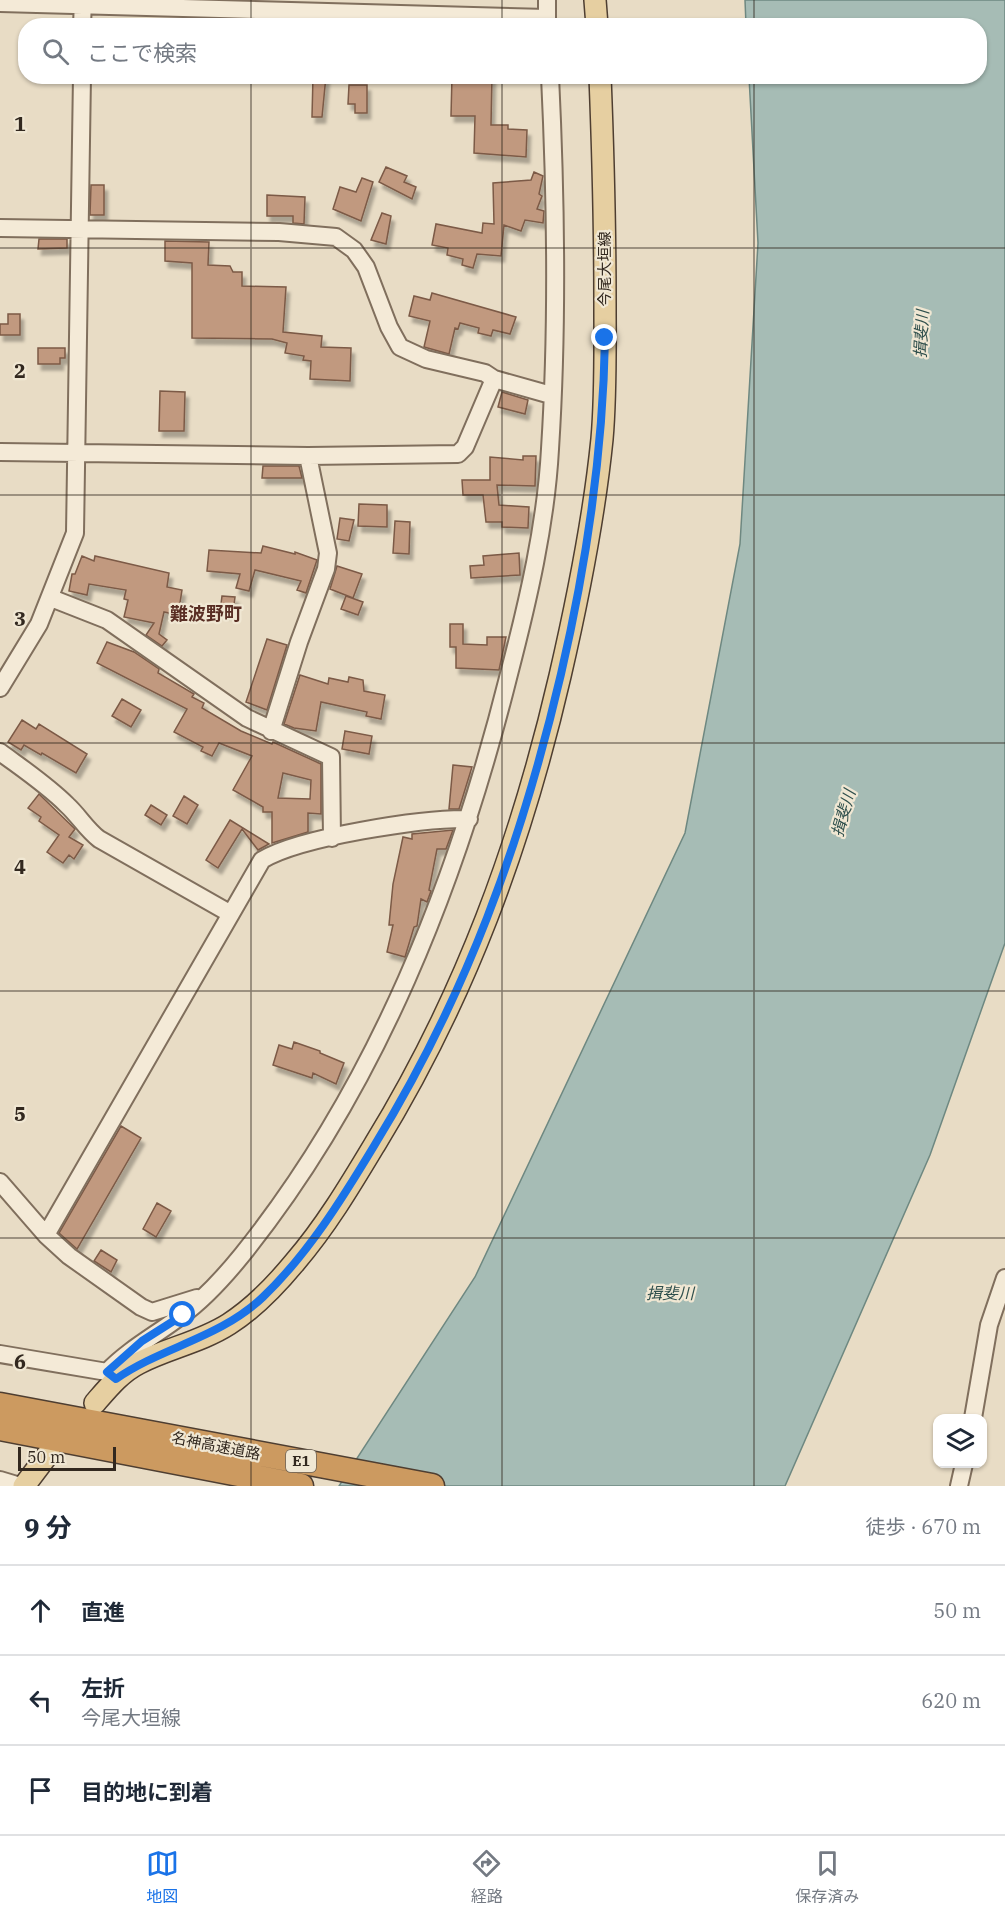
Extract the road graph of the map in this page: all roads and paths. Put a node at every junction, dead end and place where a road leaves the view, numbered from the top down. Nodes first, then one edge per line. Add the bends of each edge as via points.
1 (547, 0) edge
2 (595, 0) edge
3 (83, 2) edge
4 (0, 3) edge
5 (82, 18) edge
6 (454, 18) edge
7 (547, 18) edge
8 (596, 18) edge
9 (81, 84) edge
10 (550, 84) edge
11 (600, 84) edge
12 (0, 228) edge
13 (79, 229) junction
14 (494, 379) junction
15 (551, 395) junction
16 (0, 452) edge
17 (76, 453) junction
18 (308, 456) junction
19 (51, 598) junction
20 (3, 680) edge
21 (271, 731) junction
22 (0, 752) edge
23 (469, 819) junction
24 (332, 838) junction
25 (231, 914) junction
26 (0, 1182) edge
27 (46, 1235) junction
28 (1005, 1278) edge
29 (203, 1296) junction
30 (0, 1354) edge
31 (111, 1376) junction
32 (95, 1403) dead end
33 (0, 1405) edge
34 (974, 1414) edge
35 (0, 1428) edge
36 (49, 1453) dead end
37 (963, 1468) edge
38 (11, 1484) edge
39 (302, 1486) edge
40 (432, 1486) edge
41 (959, 1486) edge

1 - 7 street
2 - 8 main road
3 - 4 street
3 - 5 street
3 - 6 street
9 - 13 street
10 - 15 street via 554,174
11 - 31 main road, 今尾大垣線 via 605,198 602,438 582,583 541,755 505,874 453,1002 412,1085 303,1252 262,1298 230,1324
12 - 13 street
13 - 14 street via 279,232 336,237 354,250 366,267 400,347
13 - 17 street
14 - 15 street
14 - 18 street via 465,447 458,454
15 - 23 street via 550,451 538,539 518,638
16 - 17 street
17 - 18 street
17 - 19 street via 75,533
18 - 21 street via 328,553 326,570
19 - 20 street
19 - 21 street via 107,620
21 - 24 street via 330,757
22 - 25 street via 65,802 99,839
23 - 24 street via 446,819
23 - 29 street via 404,990 344,1106 241,1256
24 - 25 street via 274,853 262,860
25 - 27 street
26 - 27 street
27 - 29 street via 104,1282 152,1312
28 - 34 street via 989,1325
29 - 31 street via 183,1315 120,1358
30 - 31 street
31 - 32 main road, 今尾大垣線
33 - 40 highway, 名神高速道路 / E1
35 - 39 highway, 名神高速道路 / E1
36 - 38 main road
37 - 41 street

